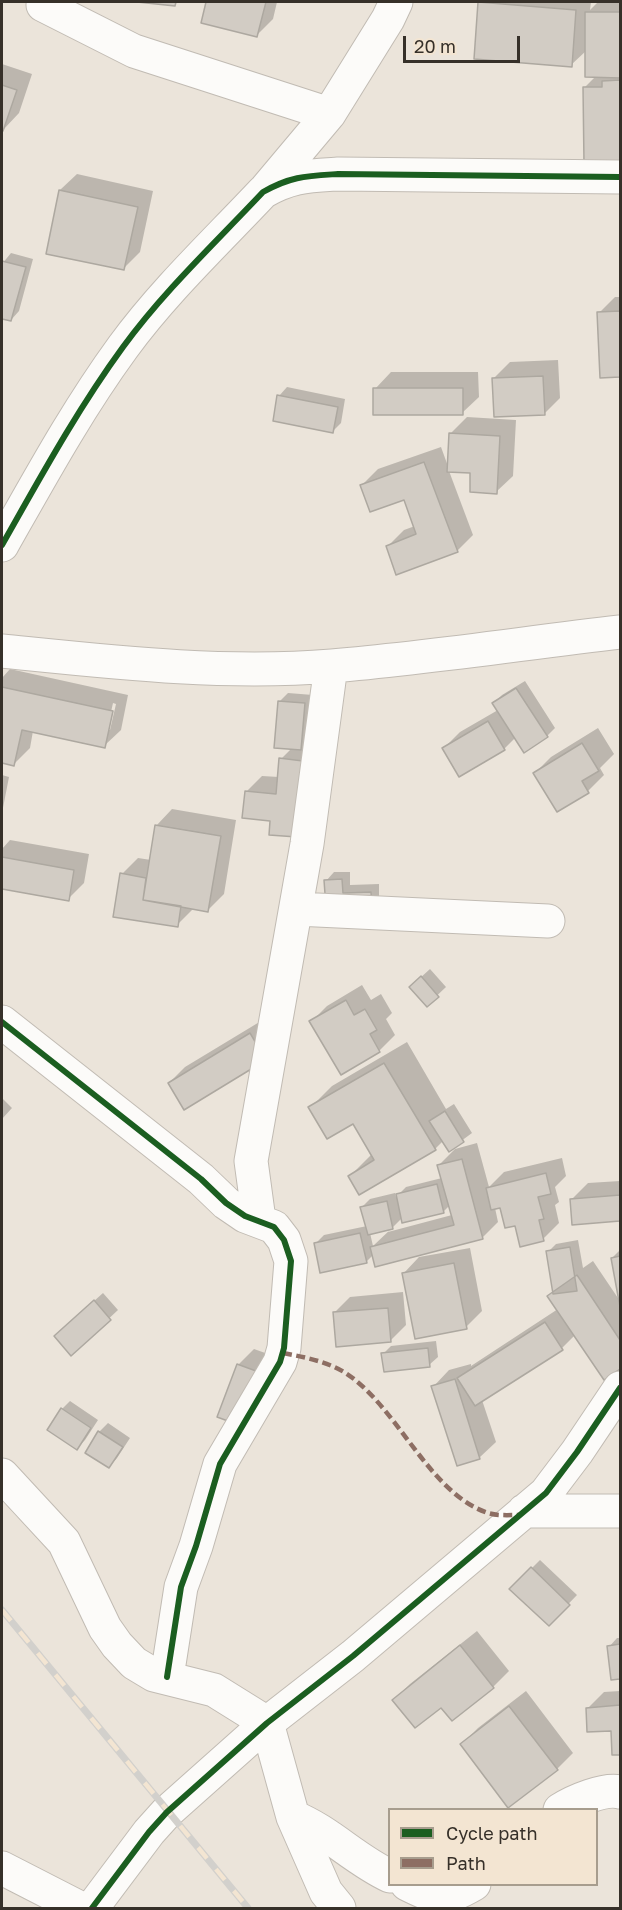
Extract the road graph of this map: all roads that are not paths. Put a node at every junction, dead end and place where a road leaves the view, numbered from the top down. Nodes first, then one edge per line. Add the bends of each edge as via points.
1 (396, 2) edge
2 (43, 5) dead end
3 (328, 114) junction
4 (621, 177) edge
5 (263, 192) junction
6 (2, 545) edge
7 (621, 632) edge
8 (2, 651) edge
9 (331, 666) junction
10 (296, 909) junction
11 (548, 921) dead end
12 (2, 1022) edge
13 (259, 1220) junction
14 (621, 1388) edge
15 (2, 1475) edge
16 (524, 1511) junction
17 (621, 1511) edge
18 (167, 1677) junction
19 (267, 1723) junction
20 (621, 1792) edge
21 (563, 1808) edge
22 (293, 1816) junction
23 (2, 1868) edge
24 (388, 1875) edge
25 (411, 1886) edge
26 (471, 1886) edge
27 (80, 1908) edge
28 (92, 1908) edge
29 (339, 1908) edge

1 - 3 street
2 - 3 street via 134,51
3 - 5 street
4 - 5 street via 338,174 302,176
5 - 6 street via 161,300 124,346 89,394
7 - 9 street
8 - 9 street via 230,669
9 - 10 street
10 - 11 street
10 - 13 street via 250,1161
12 - 13 street via 226,1203
13 - 18 street via 274,1227 284,1240 291,1261 284,1348 274,1373 220,1464 181,1587
14 - 16 street via 562,1473
15 - 18 street via 64,1542 117,1645 134,1663 154,1675
16 - 17 street
16 - 19 street via 353,1656
18 - 19 street via 214,1690
19 - 22 street
19 - 28 street via 167,1812
20 - 21 street via 604,1792
22 - 24 street
22 - 29 street via 326,1892
23 - 27 street
25 - 26 street via 436,1897 455,1895

